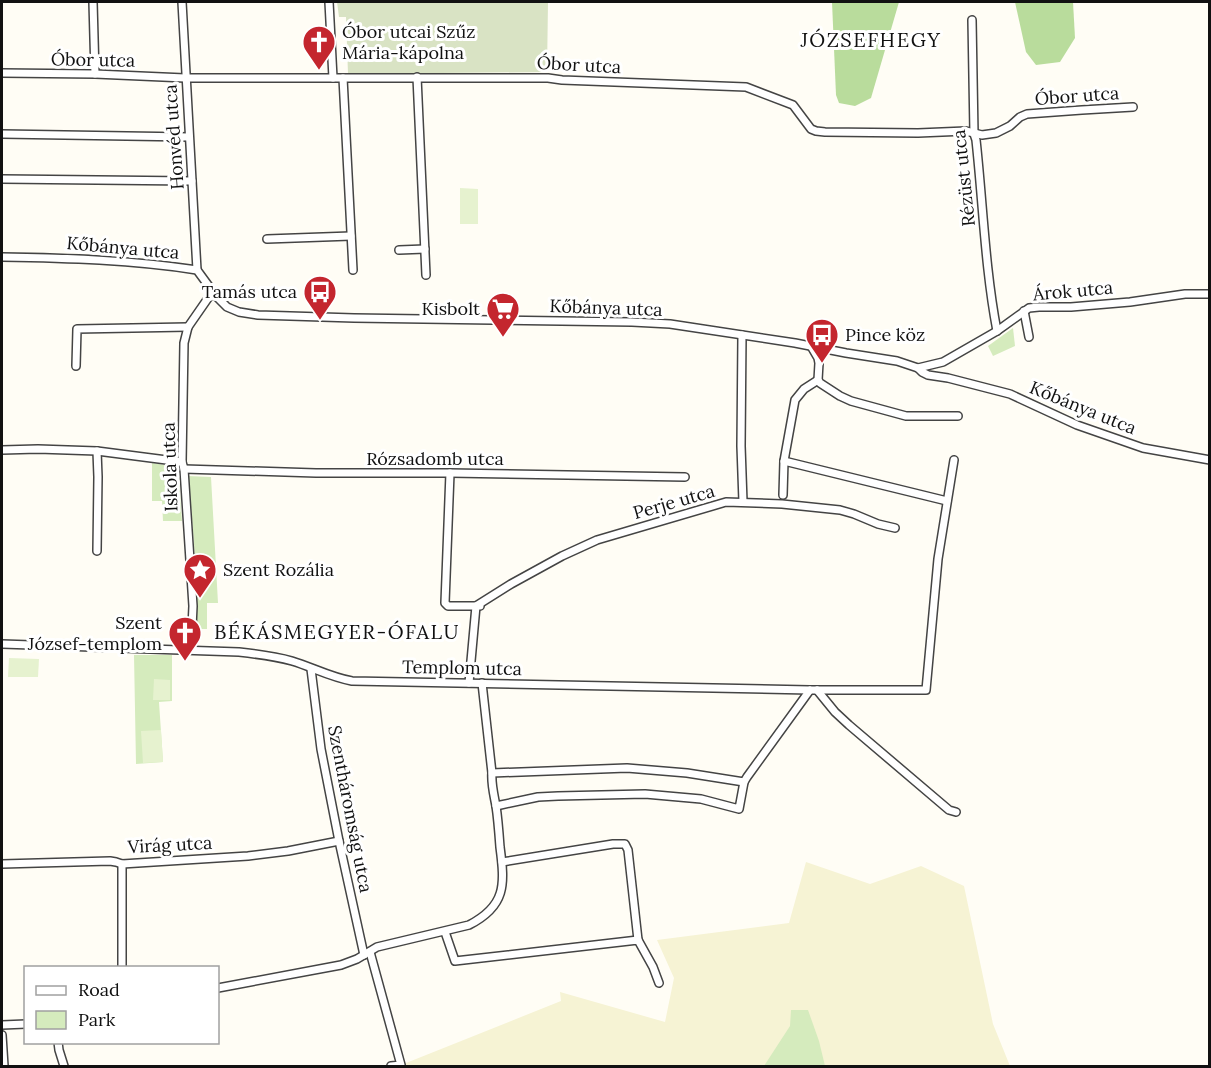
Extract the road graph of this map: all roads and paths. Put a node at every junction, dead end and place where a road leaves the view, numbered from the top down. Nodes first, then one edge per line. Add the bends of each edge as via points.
1 (93, 2) edge
2 (182, 2) edge
3 (329, 2) edge
4 (972, 20) dead end
5 (2, 73) edge
6 (95, 74) junction
7 (417, 77) junction
8 (185, 78) junction
9 (333, 78) junction
10 (343, 78) junction
11 (1133, 108) dead end
12 (2, 134) edge
13 (974, 134) junction
14 (189, 137) junction
15 (2, 179) edge
16 (192, 181) junction
17 (351, 237) junction
18 (267, 239) dead end
19 (425, 249) junction
20 (399, 250) dead end
21 (2, 257) edge
22 (197, 270) junction
23 (352, 270) dead end
24 (426, 275) dead end
25 (213, 291) junction
26 (1209, 294) edge
27 (1024, 311) junction
28 (188, 327) junction
29 (997, 331) junction
30 (742, 335) junction
31 (1029, 337) dead end
32 (811, 346) junction
33 (76, 366) dead end
34 (918, 368) junction
35 (818, 380) junction
36 (958, 416) dead end
37 (2, 450) edge
38 (97, 451) junction
39 (954, 459) dead end
40 (1209, 460) edge
41 (784, 461) junction
42 (183, 465) junction
43 (450, 474) junction
44 (685, 477) dead end
45 (783, 495) dead end
46 (947, 501) junction
47 (743, 502) junction
48 (896, 528) dead end
49 (97, 551) dead end
50 (478, 606) junction
51 (2, 644) edge
52 (191, 649) junction
53 (311, 669) junction
54 (470, 682) junction
55 (482, 683) junction
56 (813, 690) junction
57 (492, 773) junction
58 (744, 782) junction
59 (496, 806) junction
60 (956, 812) dead end
61 (339, 841) junction
62 (502, 862) junction
63 (2, 864) edge
64 (122, 864) junction
65 (446, 932) junction
66 (638, 940) junction
67 (367, 954) junction
68 (122, 966) edge
69 (659, 983) dead end
70 (219, 988) edge
71 (24, 1024) edge
72 (2, 1025) edge
73 (2, 1035) edge
74 (58, 1044) edge
75 (401, 1065) edge
76 (4, 1066) edge
77 (64, 1066) edge
78 (391, 1066) edge

1 - 6 street
2 - 8 street, Honvéd utca
3 - 9 street
4 - 13 street, Rézüst utca
5 - 6 street, Óbor utca
6 - 8 street, Óbor utca
7 - 10 street, Óbor utca
7 - 13 street, Óbor utca via 746,87 793,105 816,131
7 - 19 street
8 - 9 street, Óbor utca
8 - 14 street, Honvéd utca
9 - 10 street, Óbor utca
10 - 17 street
11 - 13 street, Óbor utca via 1037,113 1020,117 996,133
12 - 14 street
13 - 29 street, Rézüst utca
14 - 16 street, Honvéd utca
15 - 16 street
16 - 22 street, Honvéd utca
17 - 18 street
17 - 23 street
19 - 20 street
19 - 24 street
21 - 22 street, Kőbánya utca via 72,258
22 - 25 street, Kőbánya utca
25 - 28 street, Iskola utca
25 - 30 street, Kőbánya utca via 229,309 258,315 632,322
26 - 27 street, Árok utca
27 - 29 street, Árok utca
27 - 31 street
28 - 33 street via 77,329
28 - 42 street, Iskola utca via 184,343
29 - 34 street, Árok utca via 943,362
30 - 32 street, Kőbánya utca
30 - 47 street
32 - 34 street, Kőbánya utca
32 - 35 street via 818,358
34 - 40 street, Kőbánya utca via 928,375 1010,394 1077,425 1143,448
35 - 36 street via 846,399 906,416
35 - 41 street via 795,400
37 - 38 street, Rózsadomb utca
38 - 42 street, Rózsadomb utca
38 - 49 street
39 - 46 street
41 - 45 street
41 - 46 street
42 - 43 street, Rózsadomb utca via 316,473
42 - 52 street, Iskola utca via 193,606
43 - 44 street, Rózsadomb utca
43 - 50 street via 445,603
46 - 56 street, Templom utca via 926,690
47 - 48 street, Perje utca via 840,510
47 - 50 street, Perje utca via 726,502 597,540 511,584
50 - 54 street
51 - 52 street, Templom utca
52 - 53 street, Templom utca via 267,655
53 - 54 street, Templom utca via 352,681
53 - 61 street, Szentháromság utca
54 - 55 street, Templom utca
55 - 56 street, Templom utca
55 - 57 street
56 - 58 street
56 - 60 street via 849,725
57 - 58 street via 627,768
57 - 59 street
58 - 59 street via 739,809 701,799 645,794 538,797
59 - 62 street
61 - 64 street, Virág utca via 248,856
61 - 67 street, Szentháromság utca
62 - 65 street via 502,888 494,906 479,920
62 - 66 street via 625,844
63 - 64 street, Virág utca
64 - 68 street
65 - 66 street via 454,961
65 - 67 street via 377,947
66 - 69 street
67 - 70 street via 340,965
67 - 75 street, Szentháromság utca
71 - 72 street
73 - 76 street
74 - 77 street
75 - 78 street

